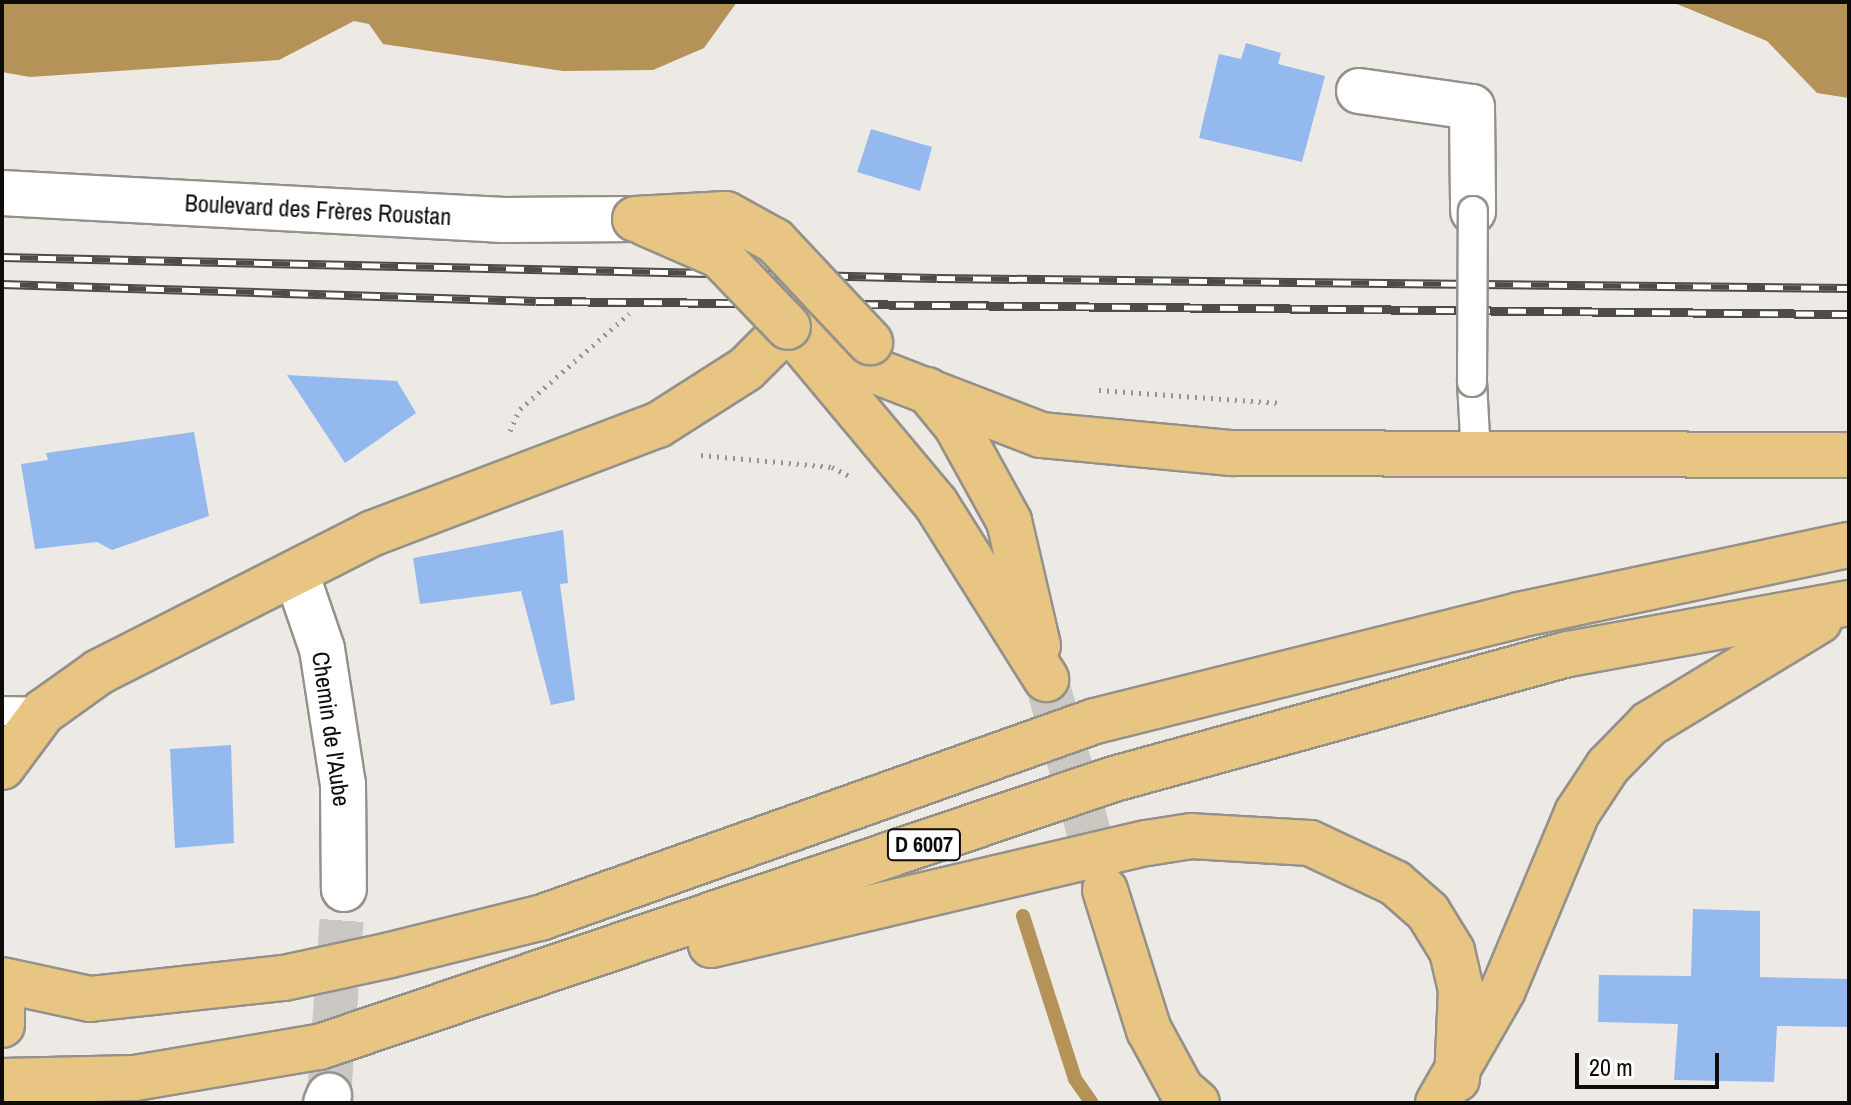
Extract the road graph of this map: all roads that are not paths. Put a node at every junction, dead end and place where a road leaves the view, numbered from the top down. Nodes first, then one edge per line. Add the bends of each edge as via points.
1 (1359, 91) dead end
2 (2, 193) edge
3 (1473, 211) joint
4 (635, 219) junction
5 (788, 327) junction
6 (928, 391) junction
7 (1849, 455) edge
8 (1476, 457) junction
9 (1849, 545) edge
10 (296, 573) junction
11 (1849, 604) edge
12 (22, 711) edge
13 (2, 767) edge
14 (344, 889) tunnel mouth
15 (1105, 890) tunnel mouth
16 (2, 980) edge
17 (2, 997) edge
18 (444, 1011) junction
19 (2, 1025) edge
20 (2, 1081) edge
21 (138, 1090) edge
22 (1448, 1091) edge
23 (1197, 1103) edge

1 - 3 main road via 1472,107
2 - 4 main road, Boulevard des Frères Roustan via 503,220
3 - 8 lane, bridge
4 - 5 main road, bridge via 720,256
4 - 6 main road, bridge via 726,214 775,241 870,342
5 - 6 main road via 819,328 870,369
5 - 6 main road via 936,504 1046,679 1009,521
5 - 10 main road via 710,392 658,425 505,478
6 - 8 main road via 1041,435 1231,453
7 - 8 main road
9 - 16 main road, D 6007 via 1519,615 1095,721 540,918 390,955 284,978 90,999
10 - 12 main road
10 - 14 main road, Chemin de l'Aube via 322,649 341,769
11 - 18 main road, D 6007 via 1569,654 1114,779
11 - 22 main road via 1660,716 1608,766 1577,813
12 - 13 main road
15 - 23 main road via 1149,1030
17 - 19 main road
18 - 21 main road, D 6007
18 - 22 main road via 1147,843 1269,837 1356,859 1428,912 1452,951 1461,989
20 - 21 main road, D 6007

